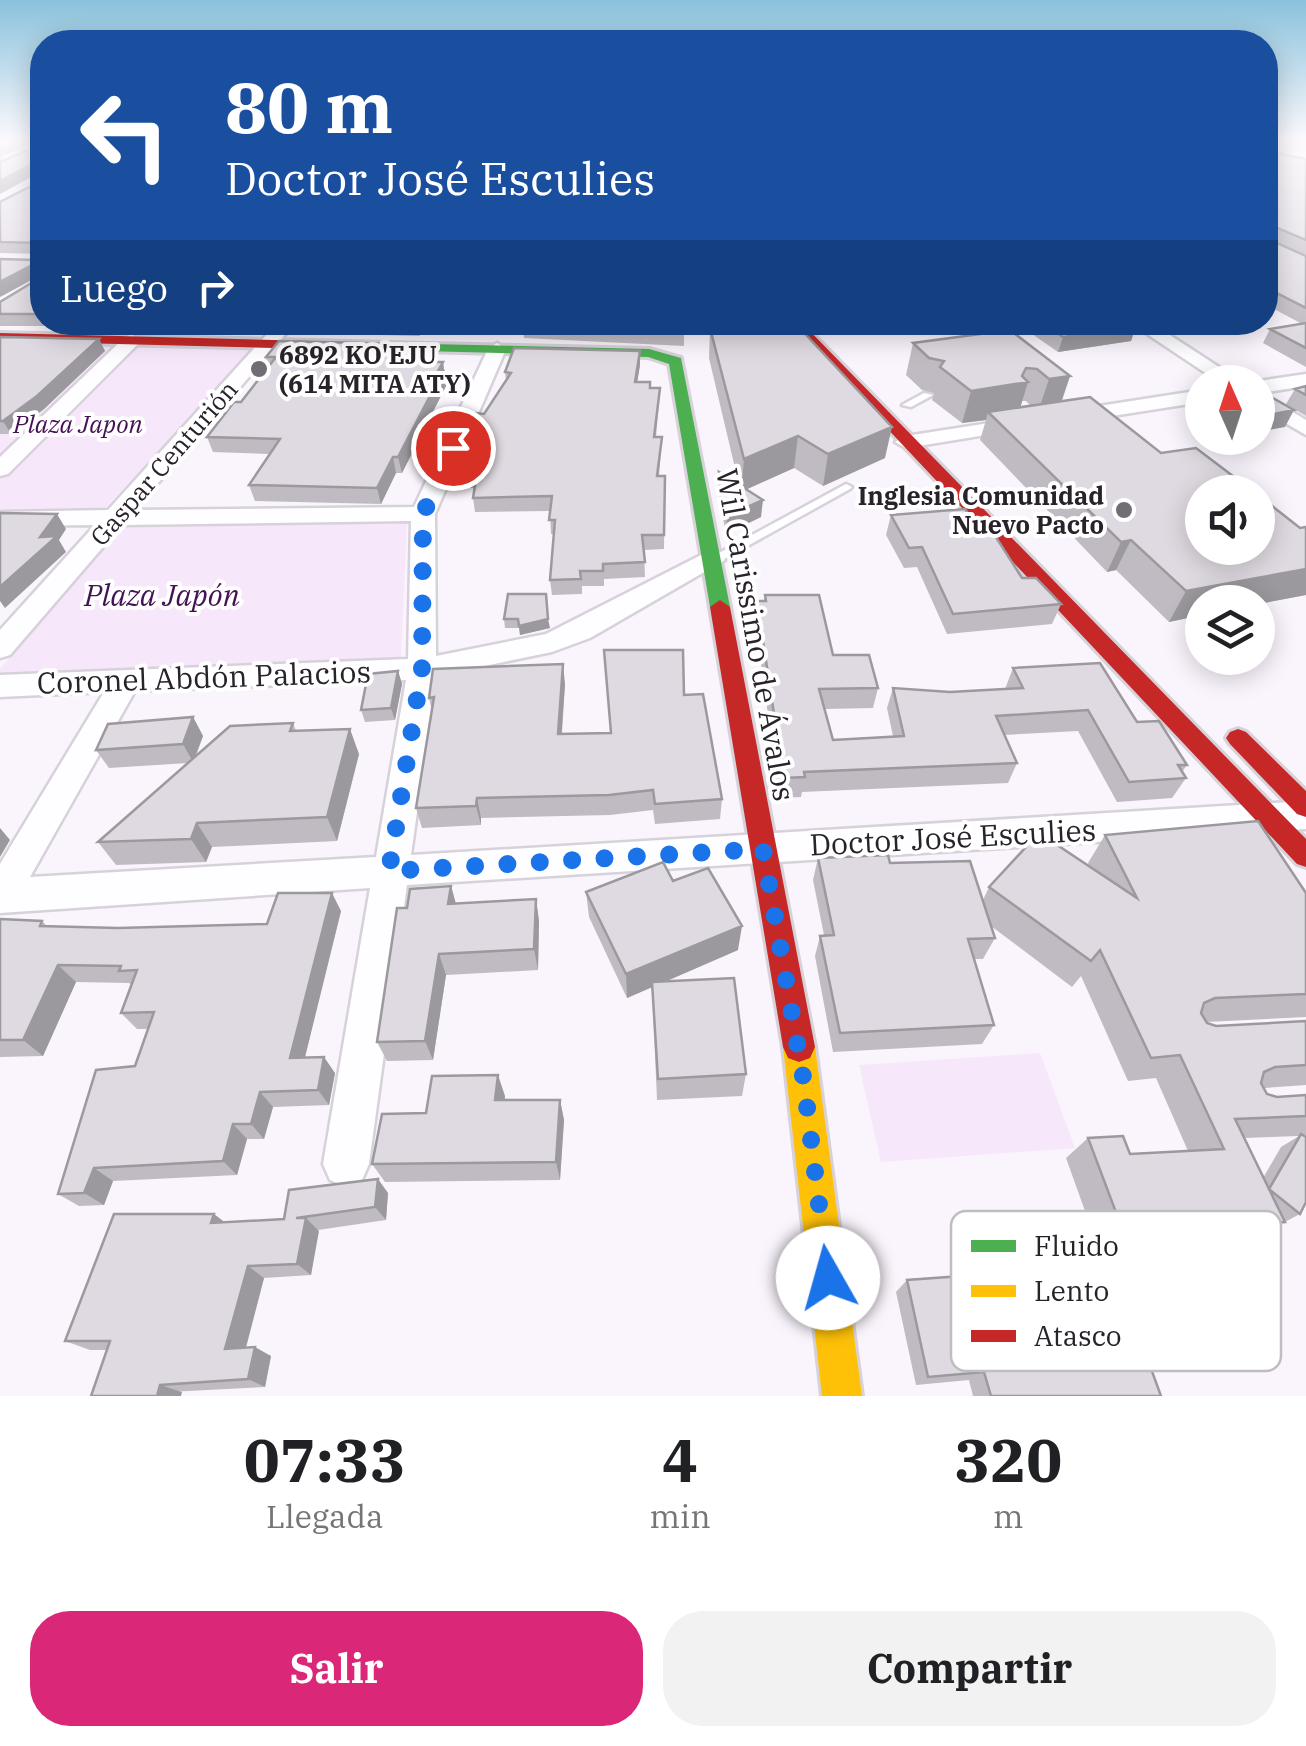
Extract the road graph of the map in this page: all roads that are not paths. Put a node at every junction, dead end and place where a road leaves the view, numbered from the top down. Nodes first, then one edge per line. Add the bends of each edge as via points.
1 (276, 335) edge
2 (1158, 335) edge
3 (0, 337) edge
4 (132, 340) junction
5 (269, 343) junction
6 (812, 344) edge
7 (497, 348) junction
8 (1205, 365) edge
9 (1306, 380) edge
10 (1275, 385) edge
11 (1185, 398) edge
12 (1275, 409) edge
13 (1306, 429) edge
14 (939, 437) junction
15 (906, 442) junction
16 (966, 464) dead end
17 (0, 469) edge
18 (846, 486) dead end
19 (423, 514) junction
20 (115, 518) junction
21 (0, 519) edge
22 (712, 560) junction
23 (0, 648) edge
24 (422, 668) junction
25 (126, 681) junction
26 (0, 686) edge
27 (1224, 725) dead end
28 (1306, 807) edge
29 (1289, 817) edge
30 (763, 849) junction
31 (1306, 856) edge
32 (389, 871) junction
33 (1, 896) edge
34 (346, 1164) dead end
35 (842, 1396) edge

1 - 5 street, Gaspar Centurión
2 - 8 street
3 - 4 street
4 - 5 street
4 - 17 street
5 - 7 street
5 - 20 street, Gaspar Centurión
6 - 14 street via 902,392
6 - 15 street
7 - 19 street
7 - 22 street, Wil Carissimo de Ávalos via 649,352 676,360
9 - 10 street
11 - 14 street via 1032,417
12 - 13 street
14 - 15 street
14 - 16 street
15 - 29 street
18 - 22 lane, Coronel Abdón Palacios
19 - 20 street
19 - 24 street
20 - 21 street
20 - 23 street, Gaspar Centurión
22 - 24 street, Coronel Abdón Palacios via 580,632
22 - 30 street, Wil Carissimo de Ávalos
24 - 25 street, Coronel Abdón Palacios
24 - 32 street
25 - 26 street, Coronel Abdón Palacios
25 - 33 street
27 - 28 street
29 - 30 street, Doctor José Esculies
29 - 31 street
30 - 32 street, Doctor José Esculies
30 - 35 street, Wil Carissimo de Ávalos via 804,1082
32 - 33 street, Doctor José Esculies
32 - 34 street

